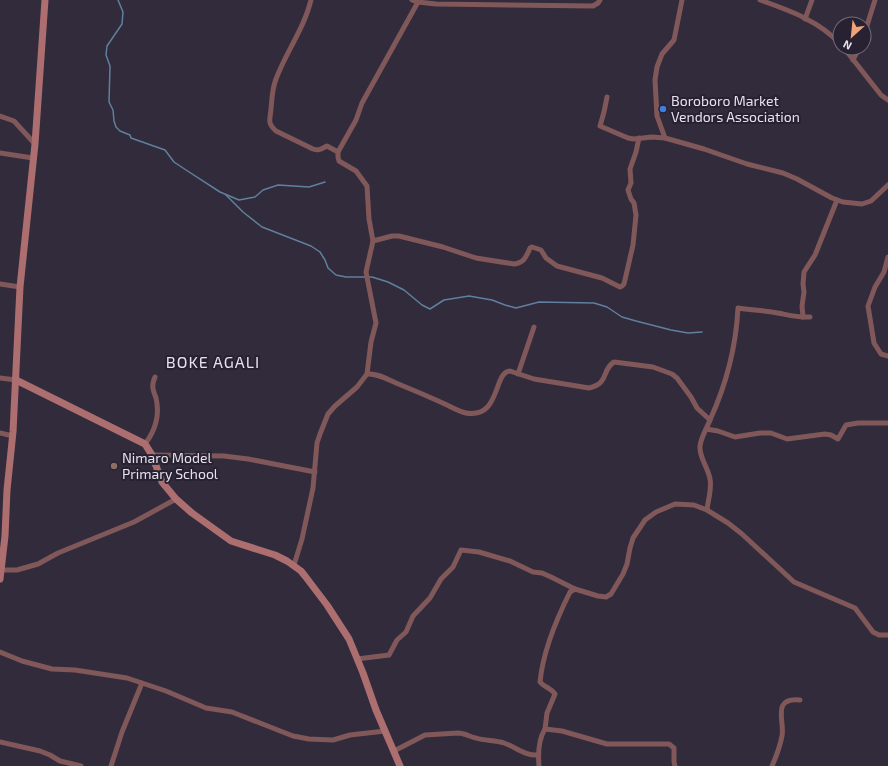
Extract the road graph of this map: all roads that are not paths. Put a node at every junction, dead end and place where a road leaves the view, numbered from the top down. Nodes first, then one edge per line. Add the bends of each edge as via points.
1 (45, 0) edge
2 (311, 0) edge
3 (412, 0) edge
4 (600, 0) edge
5 (682, 0) edge
6 (760, 0) edge
7 (812, 0) edge
8 (875, 0) edge
9 (418, 2) junction
10 (489, 2) edge
11 (870, 16) edge
12 (805, 19) junction
13 (832, 37) edge
14 (851, 56) edge
15 (856, 56) edge
16 (854, 60) junction
17 (607, 97) dead end
18 (888, 100) edge
19 (0, 116) edge
20 (638, 138) junction
21 (665, 138) junction
22 (35, 144) junction
23 (338, 152) junction
24 (0, 153) edge
25 (33, 158) junction
26 (888, 185) edge
27 (837, 200) junction
28 (372, 241) junction
29 (888, 257) edge
30 (0, 284) edge
31 (20, 287) junction
32 (803, 317) junction
33 (810, 318) dead end
34 (534, 327) dead end
35 (888, 356) edge
36 (367, 374) junction
37 (518, 374) junction
38 (155, 377) dead end
39 (0, 378) edge
40 (16, 380) junction
41 (710, 420) junction
42 (888, 423) edge
43 (706, 429) junction
44 (0, 433) edge
45 (13, 436) junction
46 (145, 444) junction
47 (152, 455) junction
48 (316, 472) junction
49 (3, 491) edge
50 (176, 499) junction
51 (707, 510) junction
52 (294, 565) junction
53 (1, 570) junction
54 (0, 579) edge
55 (575, 589) junction
56 (888, 635) edge
57 (0, 652) edge
58 (357, 659) junction
59 (142, 683) junction
60 (800, 700) dead end
61 (545, 729) junction
62 (385, 731) junction
63 (0, 742) edge
64 (394, 751) junction
65 (538, 755) junction
66 (81, 766) edge
67 (111, 766) edge
68 (400, 766) edge
69 (539, 766) edge
70 (675, 766) edge
71 (772, 766) edge

1 - 22 street
2 - 23 street via 302,28 276,79 272,91 269,122 276,131 313,149 321,150 327,146
3 - 9 street
4 - 10 street via 593,6
5 - 21 street via 674,40 662,54 656,73 657,116
6 - 12 street
7 - 12 street
8 - 11 street
9 - 10 street
9 - 23 street
12 - 13 street
14 - 16 street
15 - 16 street
16 - 18 street via 881,95
17 - 20 street via 600,126 634,140
19 - 22 street via 14,121
20 - 21 street
20 - 28 street via 630,169 631,183 628,190 636,209 633,245 624,284 620,287 602,278 557,266 535,248 530,248 524,260 514,264 476,258 399,236
21 - 27 street via 783,173
22 - 25 street
23 - 28 street via 339,161 356,171 367,186
24 - 25 street
25 - 31 street
26 - 27 street via 872,201 862,204
27 - 32 street via 814,255 804,272
28 - 36 street via 366,272 376,323
29 - 35 street via 868,306 874,343 881,354
30 - 31 street
31 - 40 street
32 - 33 street
32 - 41 street via 738,308 732,358
34 - 37 street
36 - 37 street via 380,376 467,414 484,410 489,406 506,371
36 - 48 street via 328,414 317,443
37 - 41 street via 589,388 604,380 614,362 653,367 677,378 697,408
38 - 46 street via 152,384 157,415
39 - 40 street
40 - 45 street
40 - 46 street
41 - 43 street
42 - 43 street via 846,425 838,439 825,434 787,439 760,432 735,437
43 - 51 street via 701,440 700,453 710,478
44 - 45 street
45 - 49 street
46 - 47 street
47 - 48 street via 224,456
47 - 50 street via 162,482
48 - 52 street
49 - 53 street via 5,536
50 - 52 street via 231,541
50 - 53 street via 134,522 58,553 38,564 17,570
51 - 55 street via 694,505 674,504 656,512 645,520 633,538 627,564 611,594 606,597 598,596
51 - 56 street via 742,534 794,582 855,608 873,632
52 - 58 street via 306,576 327,605 349,639
53 - 54 street
55 - 58 street via 510,561 461,550 453,567 413,616 406,632 397,640 389,655
55 - 61 street via 570,592 564,603 544,657 540,682 555,694 547,713
57 - 59 street via 52,669 127,678
58 - 62 street
59 - 62 street via 206,708 232,712 293,736 333,740 350,735
59 - 67 street
60 - 71 street via 788,701 782,707 782,735
61 - 65 street via 541,736
61 - 70 street via 562,731 607,744 669,744 674,748
62 - 64 street
63 - 66 street via 40,751 60,761
64 - 65 street via 425,735 463,733 505,743 524,753
64 - 68 street
65 - 69 street

